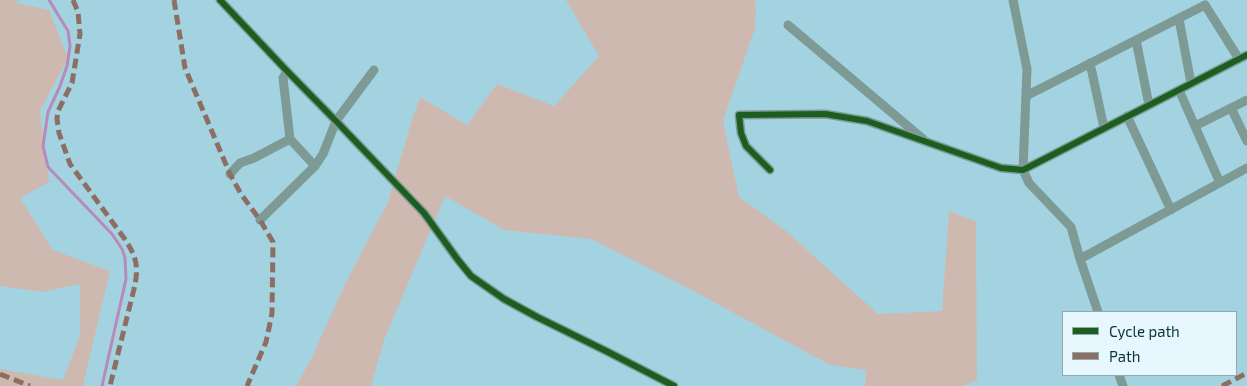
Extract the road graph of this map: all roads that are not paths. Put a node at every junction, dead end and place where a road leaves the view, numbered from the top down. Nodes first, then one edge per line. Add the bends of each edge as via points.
1 (232, 0) edge
2 (1013, 0) edge
3 (221, 2) edge
4 (1179, 19) junction
5 (788, 25) dead end
6 (1136, 40) junction
7 (1243, 57) edge
8 (1090, 64) junction
9 (374, 70) dead end
10 (287, 71) junction
11 (1192, 83) junction
12 (1179, 90) junction
13 (1026, 96) junction
14 (1247, 100) edge
15 (1149, 105) junction
16 (1231, 108) junction
17 (1127, 116) junction
18 (336, 121) junction
19 (1195, 126) junction
20 (1104, 128) junction
21 (290, 139) junction
22 (1247, 141) edge
23 (927, 142) junction
24 (315, 166) junction
25 (1247, 168) edge
26 (770, 170) dead end
27 (1023, 170) junction
28 (230, 174) dead end
29 (1220, 183) junction
30 (1171, 210) junction
31 (260, 220) dead end
32 (1080, 259) junction
33 (1098, 311) edge
34 (674, 386) edge

1 - 3 street
2 - 13 street via 1027,69
3 - 10 street
4 - 6 street
4 - 7 street via 1206,5
4 - 11 street
5 - 23 street
6 - 8 street
6 - 15 street
7 - 11 street
8 - 13 street
8 - 20 street
9 - 18 street
10 - 18 street
10 - 21 street via 283,78
11 - 12 street
12 - 15 street
12 - 19 street
13 - 27 street
14 - 16 street
15 - 17 street
16 - 19 street
16 - 22 street
17 - 20 street
17 - 30 street
18 - 24 street
18 - 34 street via 424,213 471,276 504,299
19 - 29 street
20 - 27 street
21 - 24 street
21 - 28 street via 240,163
23 - 26 street via 867,121 826,114 740,115 746,146
23 - 27 street via 1000,168
24 - 31 street
25 - 29 street
27 - 32 street via 1029,183 1071,227
29 - 30 street
30 - 32 street
32 - 33 street

